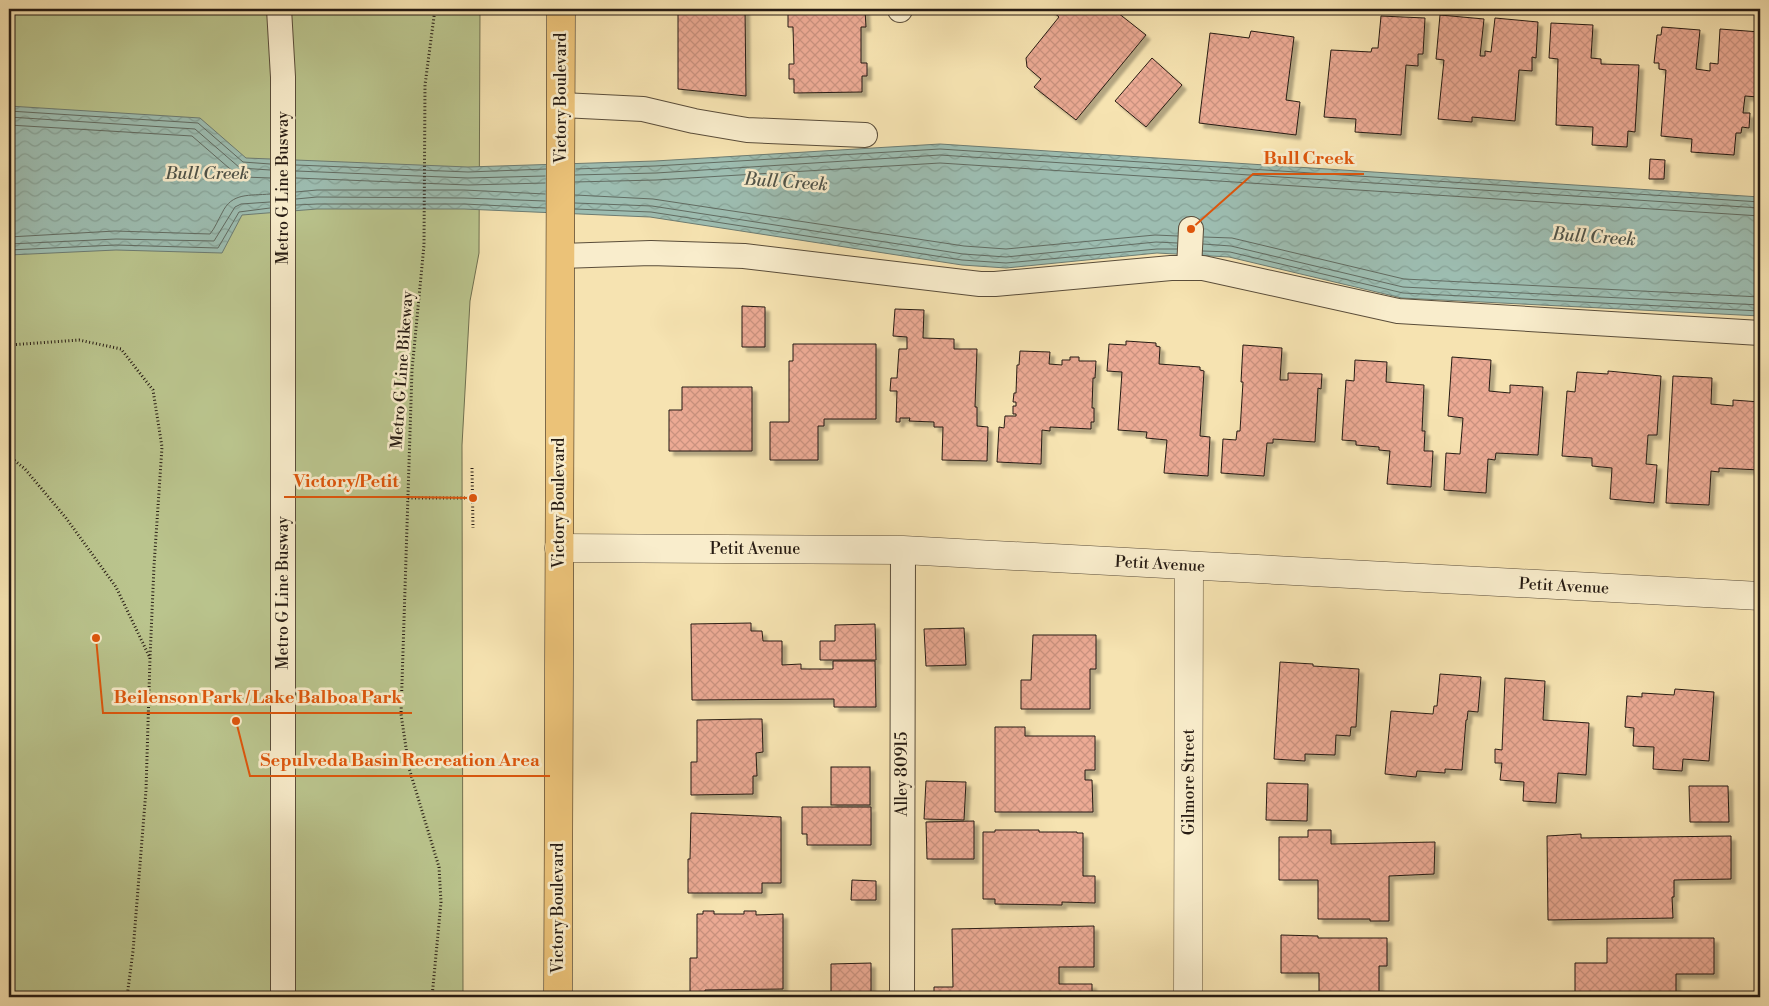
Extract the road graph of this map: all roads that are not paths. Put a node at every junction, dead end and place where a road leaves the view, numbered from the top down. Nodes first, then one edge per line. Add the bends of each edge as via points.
1 (279, 9) edge
2 (562, 9) edge
3 (562, 117) junction
4 (865, 135) dead end
5 (1191, 229) dead end
6 (561, 247) junction
7 (1189, 268) junction
8 (1760, 333) edge
9 (558, 548) junction
10 (903, 550) junction
11 (1189, 566) junction
12 (1760, 596) edge
13 (284, 997) edge
14 (558, 997) edge
15 (902, 997) edge
16 (1188, 997) edge

1 - 13 lane, Metro G Line Busway via 283,77
2 - 3 main road, Victory Boulevard
3 - 4 lane via 643,109 747,130
3 - 6 main road, Victory Boulevard
5 - 7 lane
6 - 7 lane via 651,254 744,256 980,284
6 - 9 main road, Victory Boulevard
7 - 8 lane via 1203,268 1398,311
9 - 10 street, Petit Avenue
9 - 14 main road, Victory Boulevard
10 - 11 street, Petit Avenue
10 - 15 lane, Alley 80915
11 - 12 street, Petit Avenue
11 - 16 street, Gilmore Street

